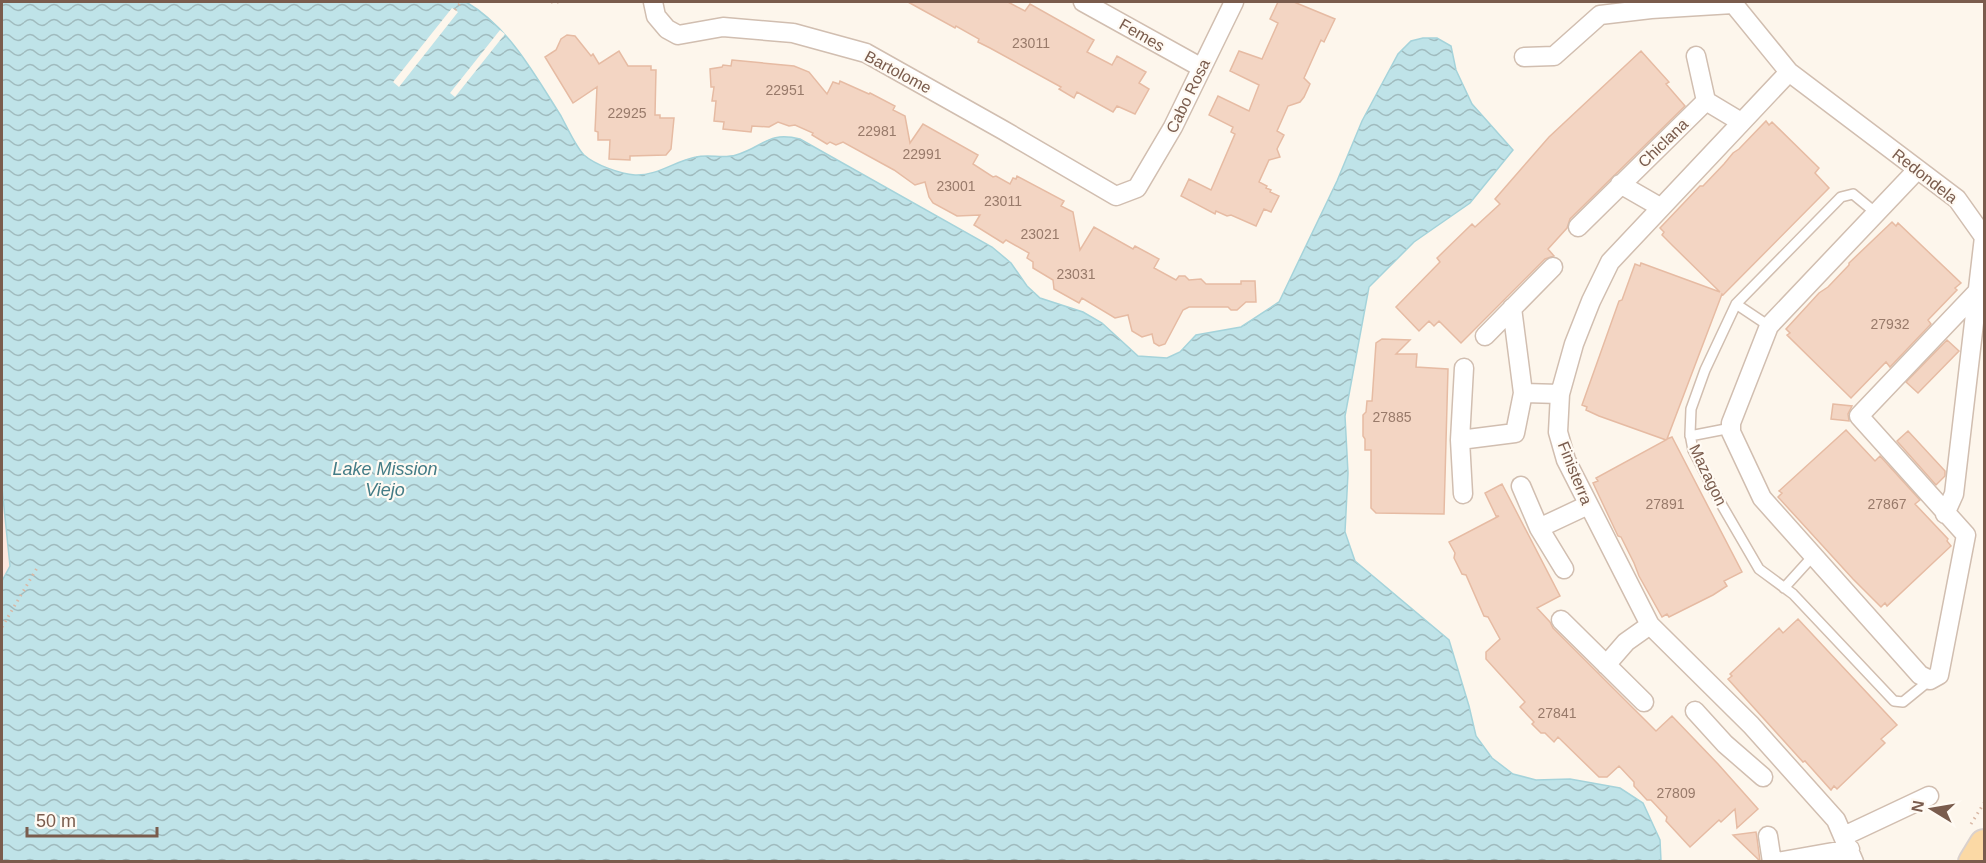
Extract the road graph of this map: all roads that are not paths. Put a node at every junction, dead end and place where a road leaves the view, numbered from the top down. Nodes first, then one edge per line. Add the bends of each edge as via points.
1 (653, 2) edge
2 (1083, 2) edge
3 (1234, 2) edge
4 (1732, 3) edge
5 (1696, 56) dead end
6 (1524, 57) dead end
7 (1202, 68) junction
8 (1790, 72) junction
9 (1706, 101) junction
10 (1741, 122) junction
11 (1917, 170) junction
12 (1620, 184) junction
13 (1137, 188) joint
14 (1660, 207) junction
15 (1876, 213) junction
16 (1578, 227) dead end
17 (1553, 267) dead end
18 (1977, 291) junction
19 (1736, 304) junction
20 (1512, 308) junction
21 (1769, 326) junction
22 (1485, 336) dead end
23 (1464, 368) dead end
24 (1523, 393) junction
25 (1560, 394) junction
26 (1731, 428) junction
27 (1690, 436) junction
28 (1460, 440) junction
29 (1521, 486) dead end
30 (1463, 494) dead end
31 (1588, 505) junction
32 (1951, 520) junction
33 (1539, 528) junction
34 (1813, 556) junction
35 (1564, 569) dead end
36 (1784, 588) junction
37 (1561, 620) dead end
38 (1650, 625) junction
39 (1606, 665) junction
40 (1934, 677) junction
41 (1644, 702) dead end
42 (1695, 711) dead end
43 (1751, 725) junction
44 (1725, 744) junction
45 (1763, 777) dead end
46 (1929, 796) dead end
47 (1768, 836) dead end
48 (1984, 844) edge
49 (1850, 849) edge
50 (1813, 858) edge
51 (1772, 861) edge
52 (1777, 861) edge
53 (1973, 861) edge

1 - 13 street, Bartolome via 656,16 678,35 723,27 793,33 866,53 1116,196
2 - 7 street, Femes
3 - 7 street, Cabo Rosa
4 - 6 street, Redondela via 1600,15 1554,56
4 - 8 street, Redondela
5 - 9 street
7 - 13 street, Cabo Rosa via 1173,128
8 - 10 street, Finisterra
8 - 11 street, Redondela
9 - 10 street
9 - 12 street, Chiclana
10 - 14 street, Finisterra
11 - 15 street
11 - 18 street, Redondela via 1957,199 1984,237
12 - 14 street, Chiclana
12 - 16 street, Chiclana
14 - 25 street, Finisterra via 1610,262 1574,344
15 - 19 lane, Mazagon via 1853,194 1841,197
15 - 21 street
17 - 20 street
18 - 32 street, Redondela
18 - 32 street via 1859,416
19 - 21 lane
19 - 27 lane, Mazagon via 1691,409
20 - 22 street
20 - 24 street
21 - 26 street
23 - 28 street
24 - 25 street
24 - 28 street via 1515,434
25 - 31 street, Finisterra via 1558,432 1566,460
26 - 27 lane
26 - 34 street via 1762,498
27 - 36 lane, Mazagon via 1709,482 1759,569
28 - 30 street
29 - 33 street
31 - 33 street
31 - 38 street, Finisterra
32 - 40 street via 1966,535
33 - 35 street
34 - 36 lane
34 - 40 street via 1920,675
36 - 40 lane, Mazagon via 1894,701 1904,702
37 - 39 street
38 - 39 street via 1626,642
38 - 43 street, Finisterra
39 - 41 street
42 - 44 street
43 - 44 street
43 - 49 street, Finisterra via 1836,820
44 - 45 street
46 - 49 street
47 - 51 street
48 - 53 main road
49 - 50 street
50 - 52 street

